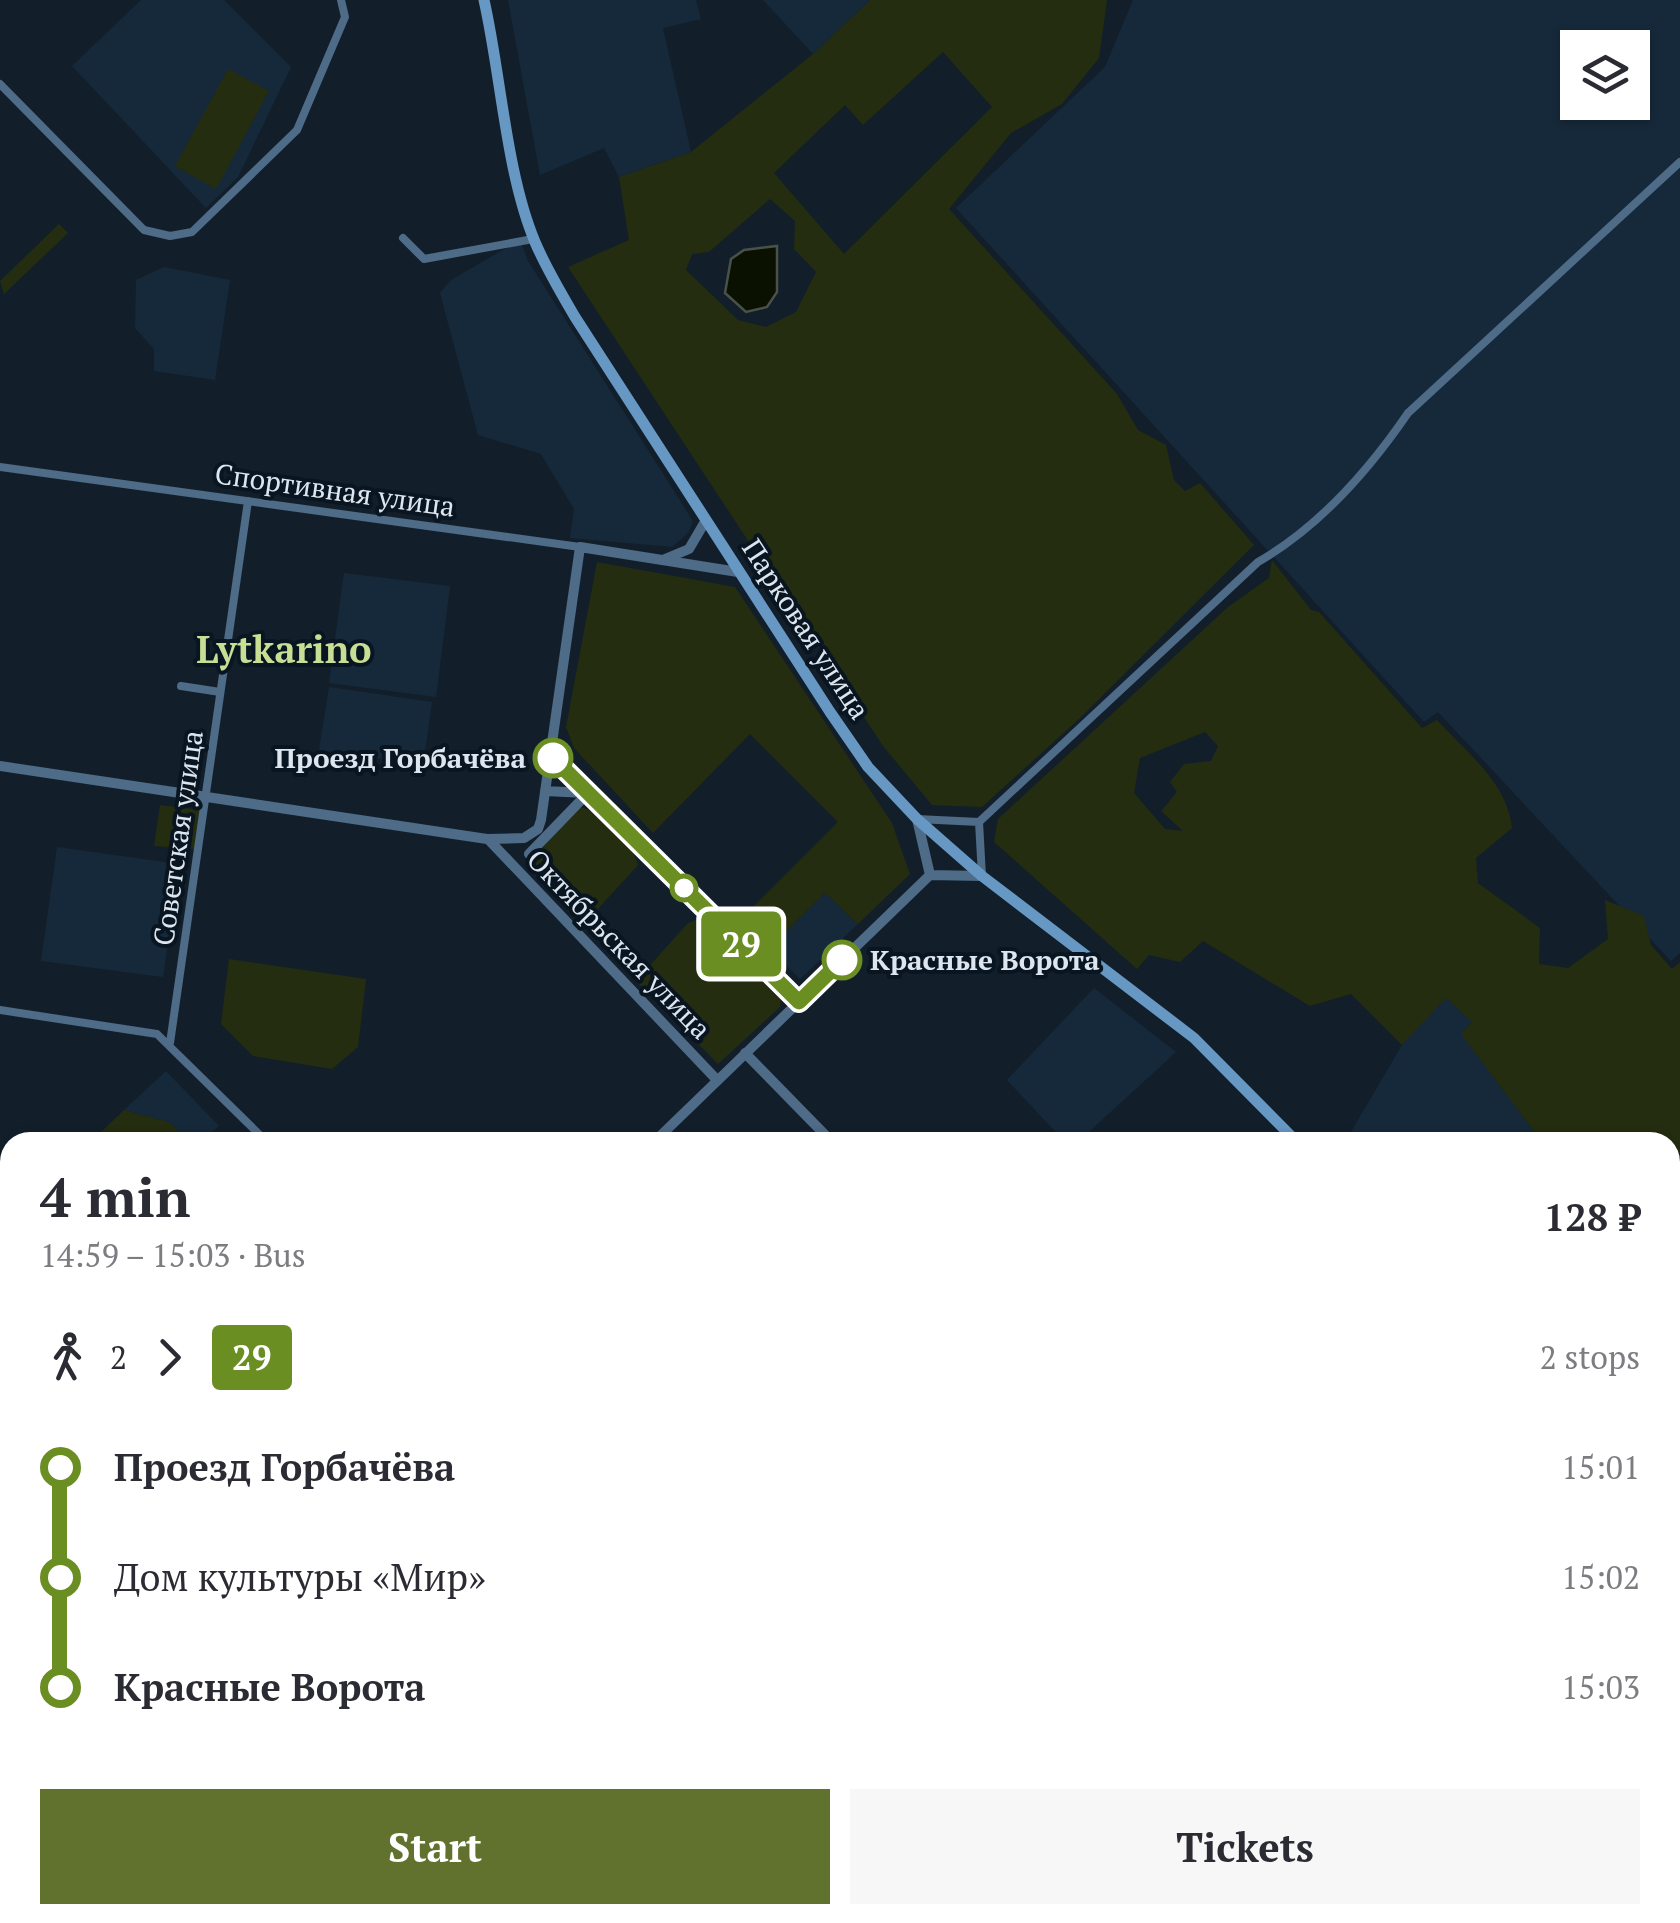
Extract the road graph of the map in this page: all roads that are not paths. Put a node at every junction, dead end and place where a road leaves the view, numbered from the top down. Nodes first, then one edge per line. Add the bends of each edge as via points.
1 (341, 0) edge
2 (484, 0) edge
3 (0, 84) edge
4 (1680, 162) edge
5 (403, 238) dead end
6 (533, 239) junction
7 (0, 467) edge
8 (248, 501) junction
9 (706, 520) junction
10 (580, 546) junction
11 (663, 560) junction
12 (738, 572) junction
13 (182, 686) dead end
14 (220, 692) junction
15 (550, 754) junction
16 (0, 766) edge
17 (544, 791) junction
18 (588, 793) junction
19 (205, 796) junction
20 (917, 820) junction
21 (980, 822) junction
22 (539, 824) junction
23 (487, 838) junction
24 (529, 854) junction
25 (522, 875) junction
26 (930, 876) junction
27 (982, 876) junction
28 (799, 1002) junction
29 (0, 1010) edge
30 (170, 1044) junction
31 (746, 1053) junction
32 (717, 1080) junction
33 (257, 1132) edge
34 (664, 1132) edge
35 (822, 1132) edge
36 (1287, 1132) edge

1 - 3 street via 345,17 297,130 192,232 144,230
2 - 6 main road, Парковая улица
4 - 21 street via 1408,413 1375,461 1287,545 1258,562
5 - 6 street via 424,258
6 - 9 main road, Парковая улица via 575,317
7 - 8 street, Спортивная улица
8 - 10 street, Спортивная улица
8 - 14 street, Советская улица
9 - 11 street via 688,549
9 - 12 main road, Парковая улица
10 - 11 street, Спортивная улица
10 - 15 street
11 - 12 street, Спортивная улица
12 - 20 main road, Парковая улица via 868,767
13 - 14 street
14 - 19 street, Советская улица
15 - 17 street
15 - 18 street
16 - 19 street
17 - 18 street
17 - 22 street
18 - 24 street
18 - 28 street
19 - 23 street
19 - 30 street, Советская улица
20 - 21 street
20 - 26 street
20 - 27 main road, Парковая улица
21 - 27 street
22 - 23 street via 524,838
22 - 24 street
23 - 25 street, Октябрьская улица
24 - 25 street
25 - 32 street, Октябрьская улица
26 - 27 street
26 - 28 street
27 - 36 main road, Парковая улица via 1194,1038
28 - 31 street
29 - 30 street via 157,1034
30 - 33 street
31 - 32 street
31 - 35 street
32 - 34 street

